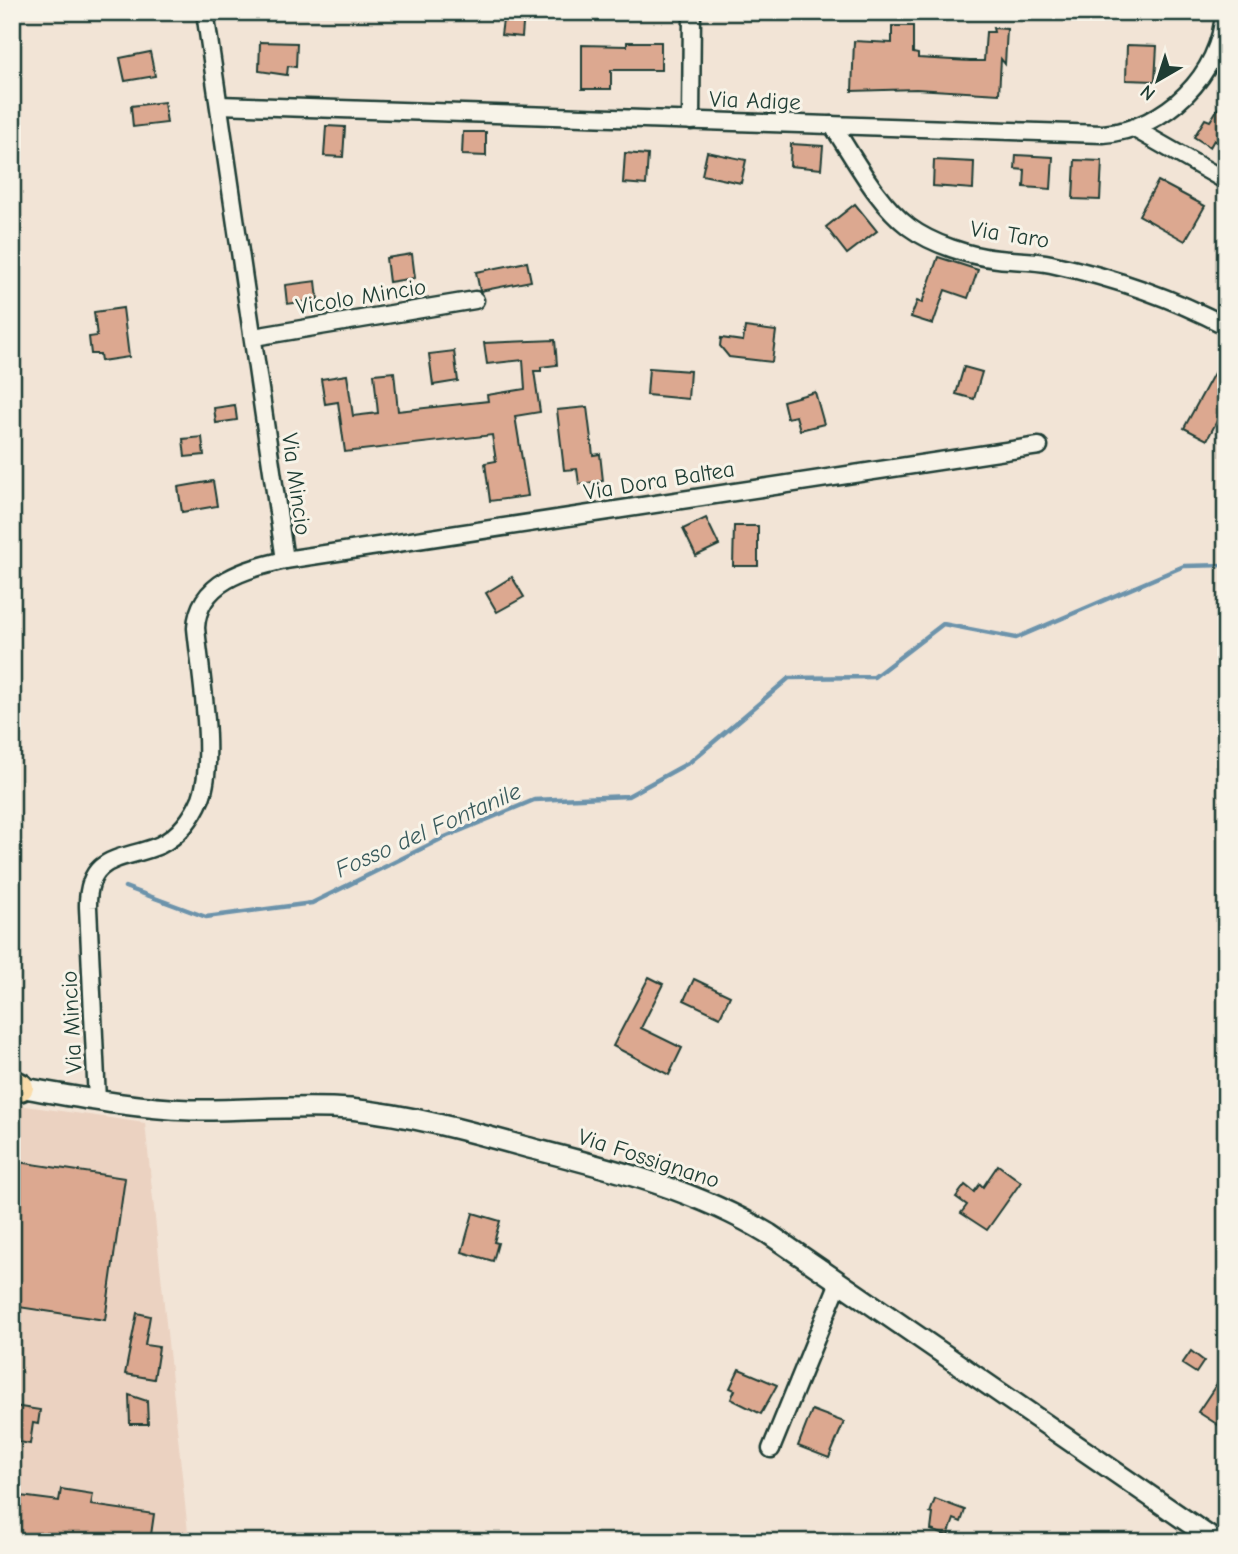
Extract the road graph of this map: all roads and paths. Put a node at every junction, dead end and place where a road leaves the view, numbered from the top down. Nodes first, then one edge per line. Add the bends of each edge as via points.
1 (205, 12) edge
2 (692, 12) edge
3 (1224, 12) edge
4 (219, 105) junction
5 (691, 121) junction
6 (832, 125) junction
7 (1133, 128) junction
8 (1226, 181) edge
9 (475, 300) dead end
10 (1226, 326) edge
11 (254, 337) junction
12 (1039, 446) dead end
13 (285, 560) junction
14 (15, 1085) edge
15 (97, 1101) junction
16 (839, 1282) junction
17 (771, 1449) dead end
18 (1217, 1542) edge

1 - 4 street, Via Mincio
2 - 5 street
3 - 7 street, Via Adige via 1216,50 1198,82 1167,109
4 - 5 street, Via Adige
4 - 11 street, Via Mincio
5 - 6 street, Via Adige
6 - 7 street, Via Adige via 1095,135
6 - 10 street, Via Taro via 890,209 927,238 986,257 1046,263 1101,277 1171,300
7 - 8 street
9 - 11 street, Vicolo Mincio
11 - 13 street, Via Mincio
12 - 13 street, Via Dora Baltea
13 - 15 street, Via Mincio via 228,579 209,594 199,610 196,628 207,771 191,817 161,845 107,862 90,887
14 - 15 street, Via Fossignano
15 - 16 street, Via Fossignano via 189,1110 330,1108 457,1128 696,1196 757,1227
16 - 17 street
16 - 18 street, Via Fossignano

